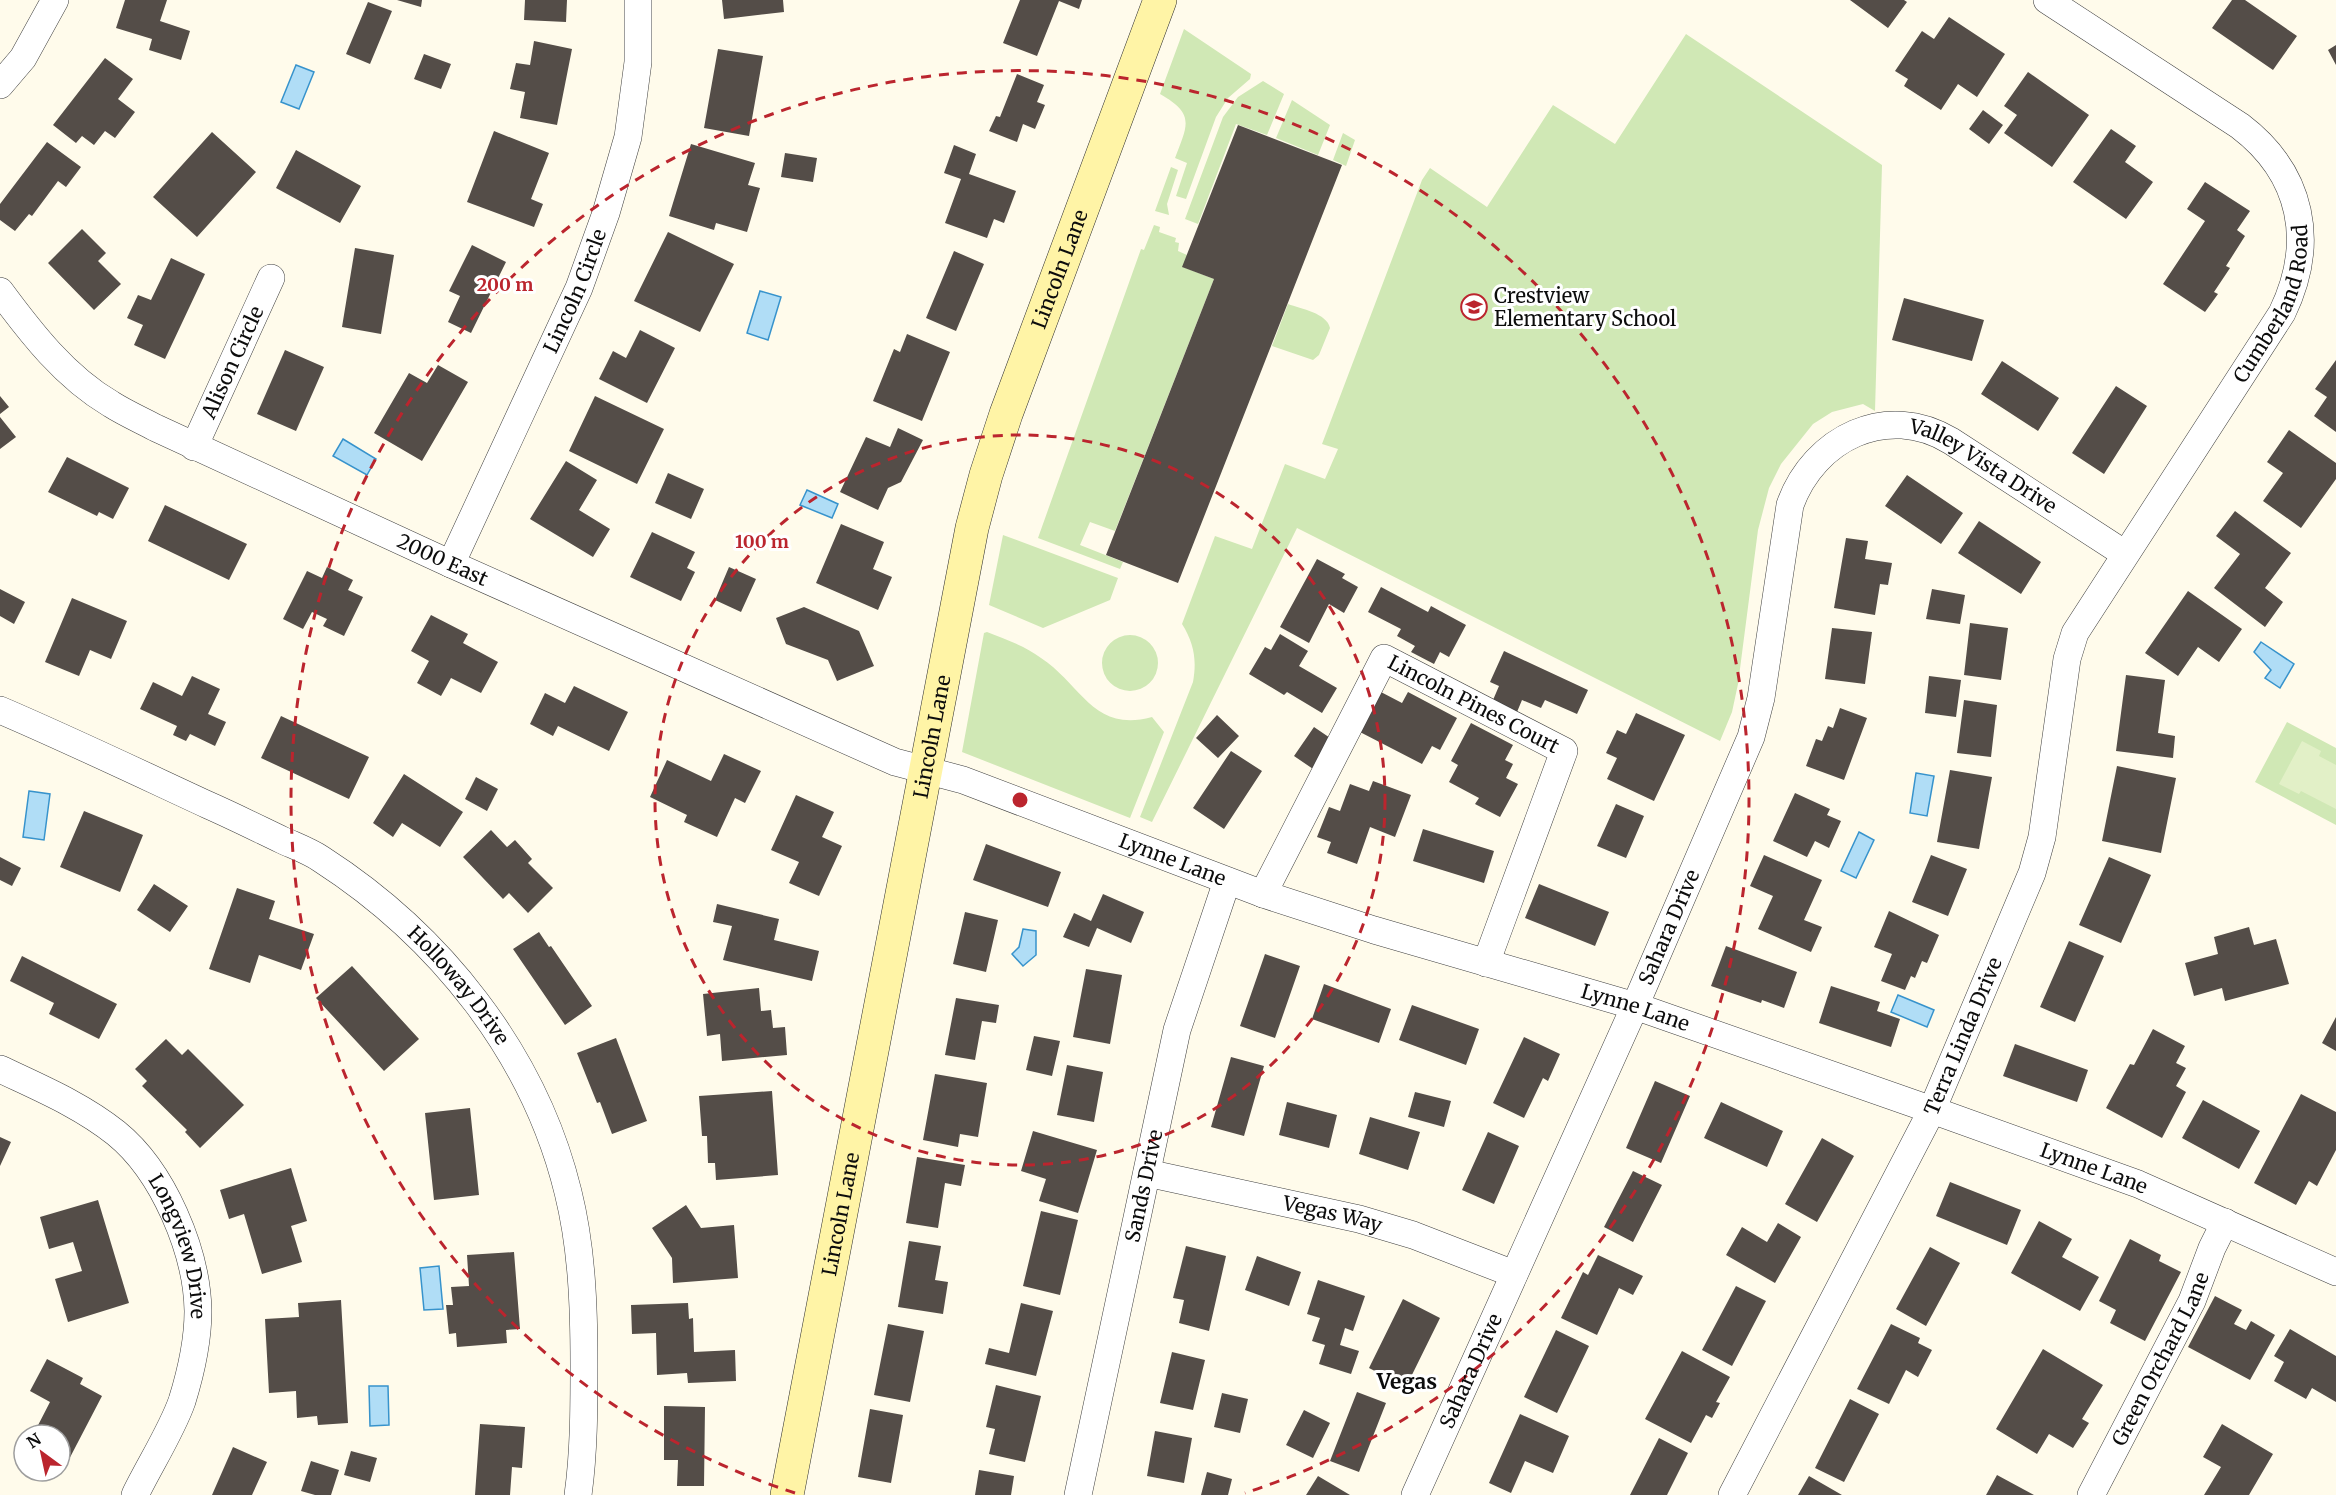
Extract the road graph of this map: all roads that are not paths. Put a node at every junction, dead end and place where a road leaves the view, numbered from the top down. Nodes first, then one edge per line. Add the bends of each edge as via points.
1 (55, 0) edge
2 (638, 0) edge
3 (1160, 0) edge
4 (2047, 0) edge
5 (0, 86) edge
6 (271, 278) dead end
7 (0, 291) edge
8 (1831, 446) joint
9 (194, 447) junction
10 (2125, 554) junction
11 (451, 564) junction
12 (0, 710) edge
13 (925, 770) junction
14 (1227, 881) junction
15 (1263, 894) junction
16 (1486, 963) junction
17 (1635, 1005) junction
18 (0, 1069) edge
19 (1932, 1110) junction
20 (1147, 1173) junction
21 (2225, 1222) junction
22 (2336, 1272) edge
23 (1514, 1274) junction
24 (135, 1495) edge
25 (578, 1495) edge
26 (787, 1495) edge
27 (1078, 1495) edge
28 (1415, 1495) edge
29 (1732, 1495) edge
30 (2091, 1495) edge

1 - 5 street via 23,58
2 - 11 street, Lincoln Circle via 638,62 628,137 606,213 579,288
3 - 13 street, Lincoln Lane via 986,475 970,536
4 - 10 street, Cumberland Road via 2256,138 2282,172 2300,219 2298,270 2282,313
6 - 9 street, Alison Circle
7 - 9 street, 2000 East via 78,381 109,403
8 - 10 street, Valley Vista Drive via 1873,427 1934,431
8 - 17 street, Sahara Drive via 1802,477 1790,505 1761,698 1751,737
9 - 11 street, 2000 East
10 - 19 street, Terra Linda Drive via 2070,646 2036,861
11 - 13 street, 2000 East via 895,762
12 - 25 street, Holloway Drive via 318,857 372,895 424,940 465,985 498,1032 527,1084 568,1190 578,1241 584,1311
13 - 14 street, Lynne Lane via 963,780
13 - 26 street, Lincoln Lane
14 - 15 street, Lynne Lane
14 - 20 street, Sands Drive via 1178,1024
15 - 16 street, Lynne Lane
15 - 16 street, Lincoln Pines Court via 1384,658 1564,751
16 - 17 street, Lynne Lane
17 - 19 street, Lynne Lane
17 - 23 street, Sahara Drive
18 - 24 street, Longview Drive via 77,1105 118,1134 154,1175 174,1211 190,1255 198,1310 194,1359 181,1403
19 - 21 street, Lynne Lane via 2138,1184
19 - 29 street, Terra Linda Drive
20 - 23 street, Vegas Way via 1359,1219
20 - 27 street, Sands Drive
21 - 22 street, Lynne Lane
21 - 30 street, Green Orchard Lane via 2192,1301
23 - 28 street, Sahara Drive

